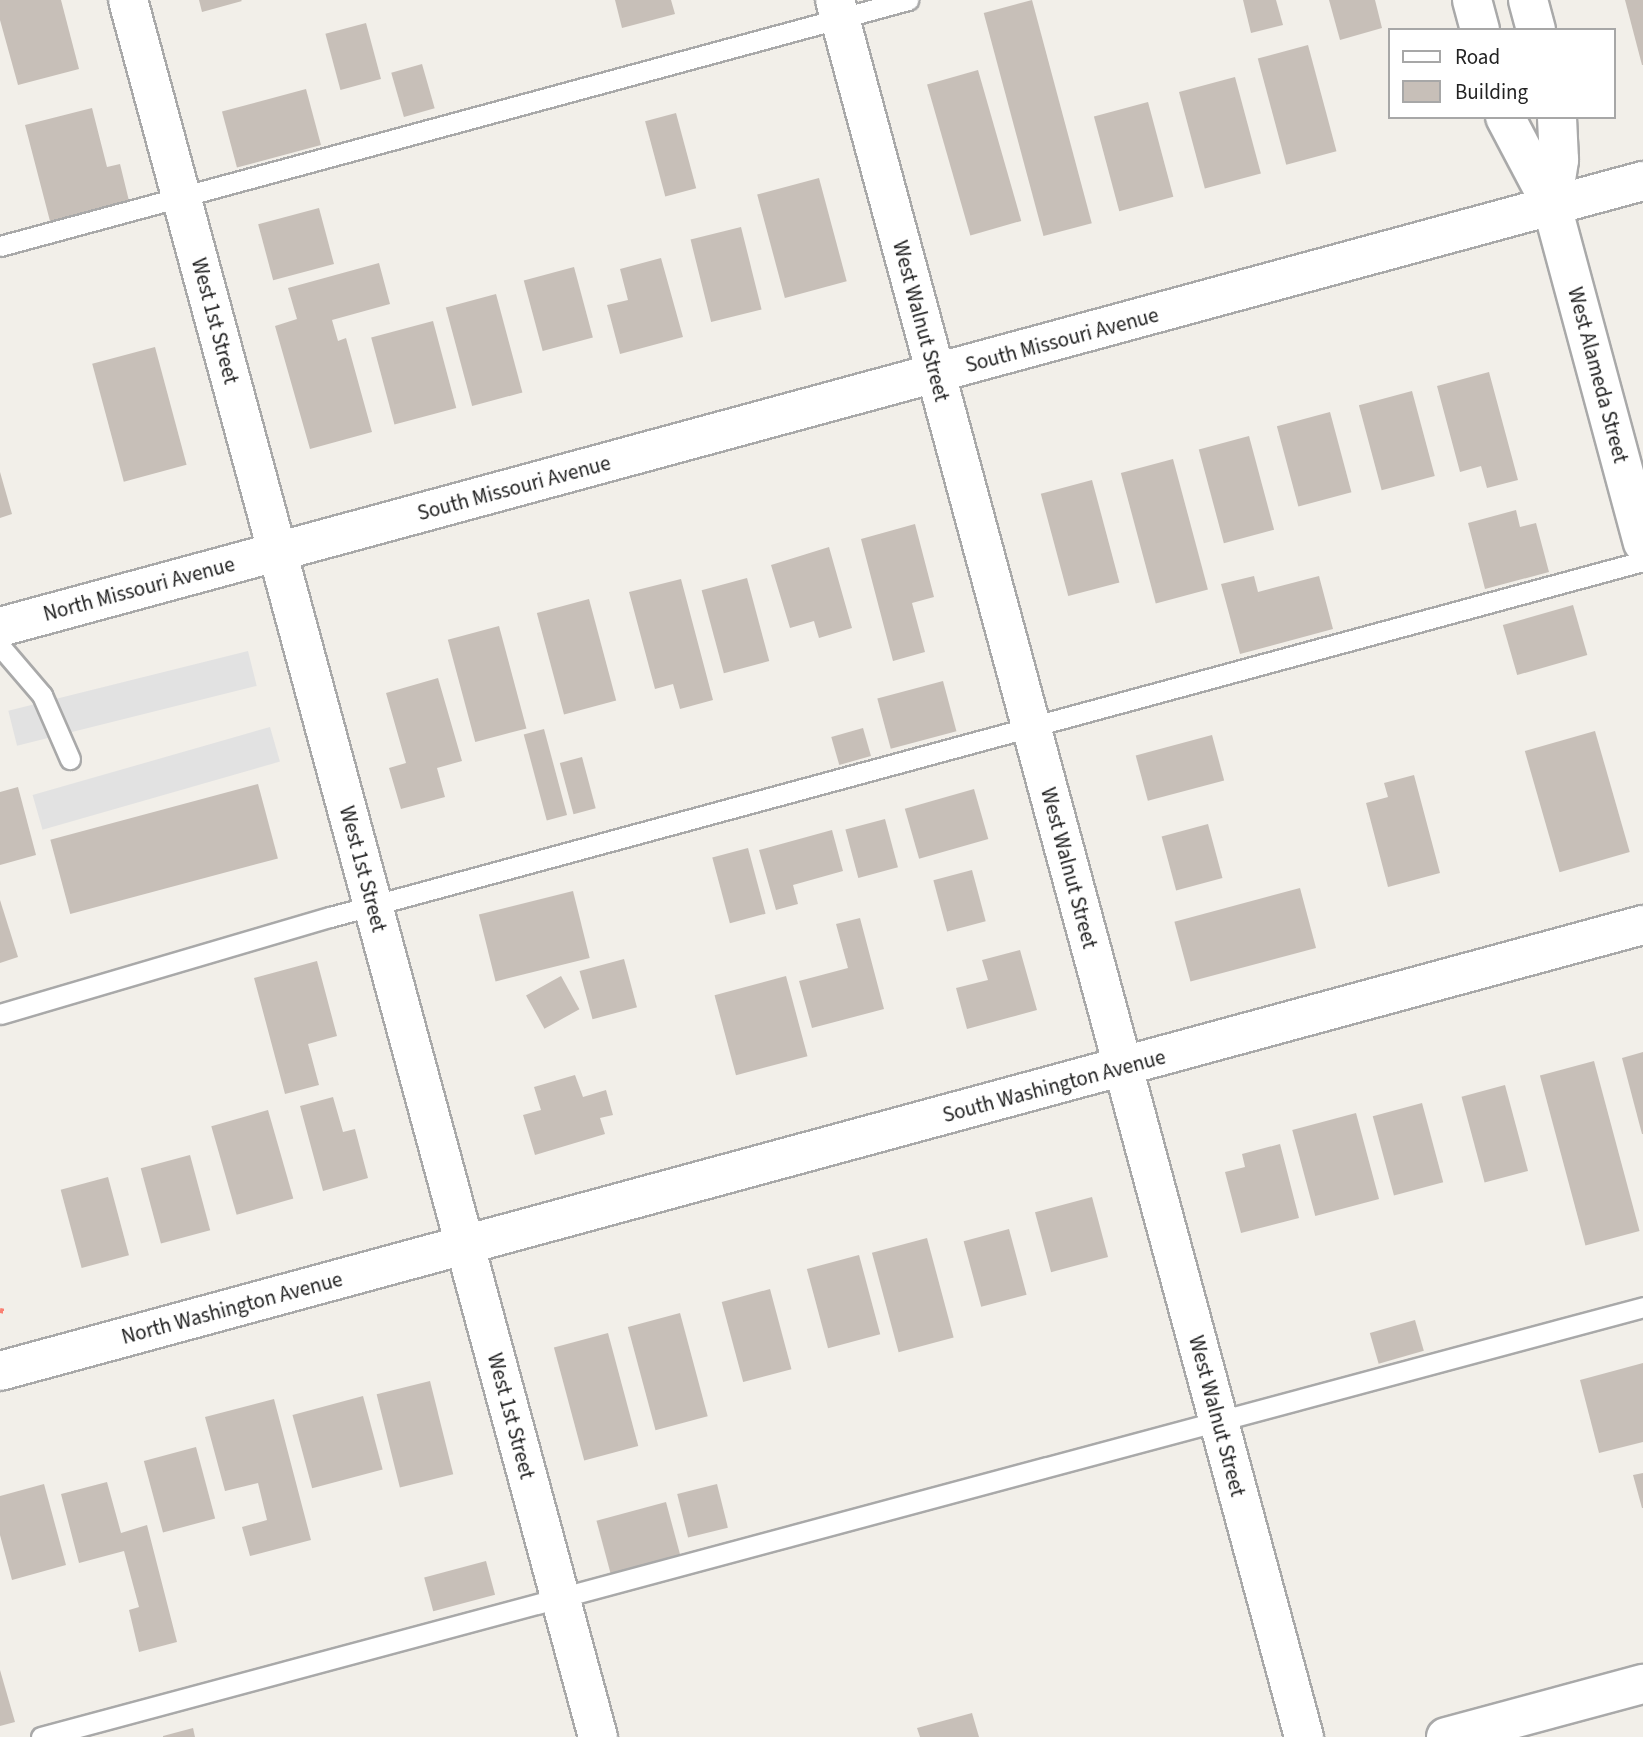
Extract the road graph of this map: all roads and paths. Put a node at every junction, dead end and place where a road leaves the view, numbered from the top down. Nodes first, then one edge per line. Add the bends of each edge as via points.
1 (128, 0) edge
2 (908, 0) edge
3 (1472, 0) edge
4 (1528, 0) edge
5 (837, 9) edge
6 (1479, 28) edge
7 (1535, 28) edge
8 (1506, 119) edge
9 (1557, 119) edge
10 (1643, 181) edge
11 (181, 197) junction
12 (1552, 206) junction
13 (0, 246) edge
14 (935, 374) junction
15 (1643, 543) edge
16 (277, 552) junction
17 (1643, 561) edge
18 (0, 627) edge
19 (0, 646) edge
20 (1031, 728) junction
21 (70, 759) dead end
22 (373, 906) junction
23 (1643, 925) edge
24 (0, 1014) edge
25 (1123, 1067) junction
26 (464, 1245) junction
27 (1643, 1307) edge
28 (0, 1371) edge
29 (1219, 1421) junction
30 (560, 1598) junction
31 (1643, 1684) edge
32 (41, 1737) edge
33 (598, 1737) edge
34 (1304, 1737) edge
35 (1446, 1737) edge

1 - 11 street, West 1st Street
2 - 5 lane
3 - 6 street
4 - 7 street
5 - 11 lane
5 - 14 street, West Walnut Street
8 - 12 street, West Alameda Street
9 - 12 street, West Alameda Street via 1559,160
10 - 12 street, South Missouri Avenue
11 - 13 lane
11 - 16 street, West 1st Street
12 - 14 street, South Missouri Avenue
12 - 15 street, West Alameda Street
14 - 16 street, South Missouri Avenue
14 - 20 street, West Walnut Street
16 - 18 street, North Missouri Avenue
16 - 22 street, West 1st Street
17 - 20 lane
19 - 21 lane via 42,695
20 - 22 lane
20 - 25 street, West Walnut Street
22 - 24 lane
22 - 26 street, West 1st Street
23 - 25 street, South Washington Avenue
25 - 26 street, South Washington Avenue
25 - 29 street, West Walnut Street
26 - 28 street, North Washington Avenue
26 - 30 street, West 1st Street
27 - 29 lane
29 - 30 lane
29 - 34 street, West Walnut Street
30 - 32 lane
30 - 33 street, West 1st Street
31 - 35 street

